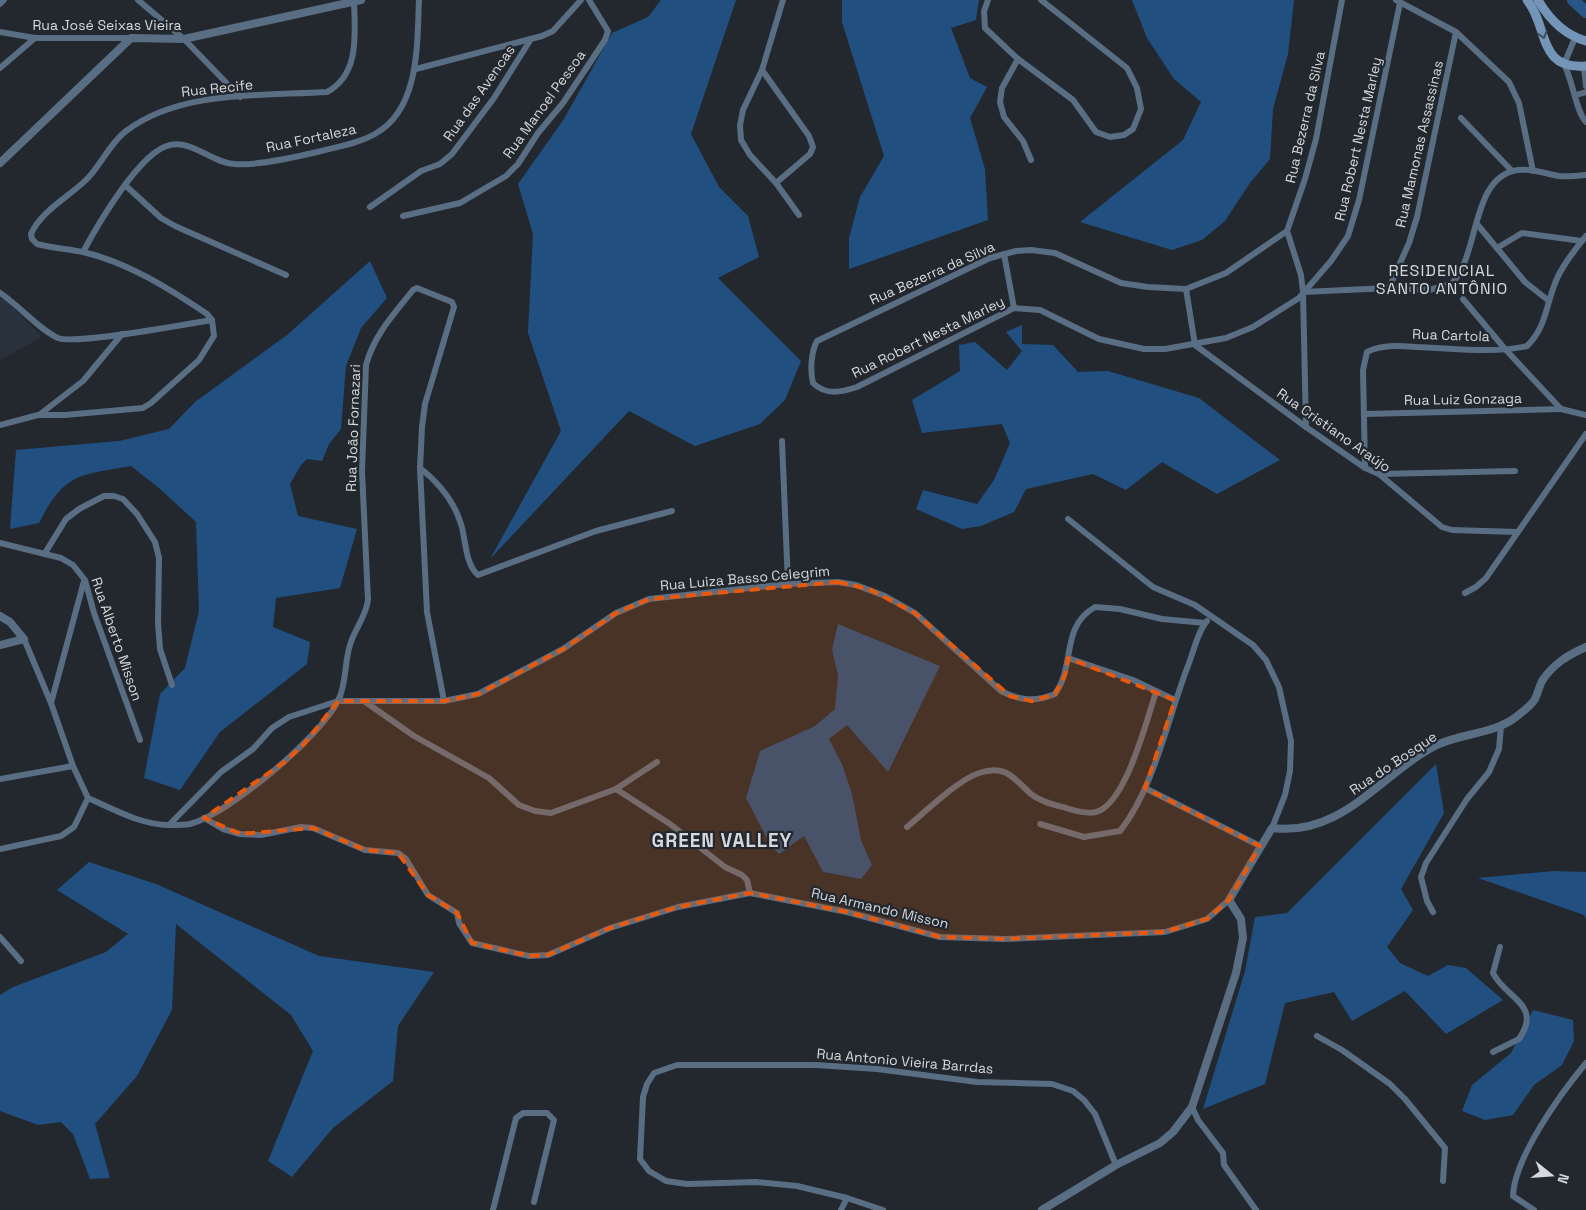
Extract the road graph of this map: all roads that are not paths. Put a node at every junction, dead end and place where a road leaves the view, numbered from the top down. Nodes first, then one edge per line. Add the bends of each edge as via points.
1 (4, 0) edge
2 (138, 0) edge
3 (419, 0) edge
4 (581, 0) edge
5 (589, 0) edge
6 (783, 0) edge
7 (988, 0) edge
8 (1041, 0) edge
9 (1342, 0) edge
10 (1527, 0) edge
11 (1538, 0) edge
12 (358, 1) edge
13 (1398, 1) edge
14 (0, 4) edge
15 (0, 32) edge
16 (1456, 32) junction
17 (34, 38) junction
18 (131, 38) junction
19 (1575, 38) junction
20 (184, 39) junction
21 (531, 39) junction
22 (1586, 41) edge
23 (1018, 59) junction
24 (1564, 64) junction
25 (1585, 66) edge
26 (0, 68) edge
27 (416, 69) junction
28 (762, 70) junction
29 (1586, 86) edge
30 (1586, 92) edge
31 (1576, 95) junction
32 (240, 97) junction
33 (1461, 118) dead end
34 (1586, 122) edge
35 (1031, 160) dead end
36 (0, 163) edge
37 (1512, 171) junction
38 (1533, 171) junction
39 (1586, 175) edge
40 (776, 183) junction
41 (125, 185) junction
42 (370, 207) dead end
43 (799, 215) dead end
44 (403, 216) dead end
45 (1477, 224) junction
46 (1287, 231) junction
47 (1584, 239) edge
48 (1497, 248) junction
49 (83, 252) junction
50 (1004, 254) junction
51 (286, 275) dead end
52 (1389, 288) junction
53 (1186, 289) junction
54 (1303, 292) junction
55 (0, 294) edge
56 (1463, 299) dead end
57 (1549, 301) junction
58 (1014, 308) junction
59 (212, 320) junction
60 (122, 334) junction
61 (1195, 345) junction
62 (1504, 349) junction
63 (811, 374) joint
64 (1561, 409) junction
65 (1366, 414) junction
66 (38, 415) junction
67 (1586, 415) edge
68 (0, 425) edge
69 (1306, 427) junction
70 (1586, 434) edge
71 (782, 441) dead end
72 (420, 468) junction
73 (1365, 468) junction
74 (1515, 470) dead end
75 (1379, 474) junction
76 (672, 511) dead end
77 (1068, 518) dead end
78 (1517, 532) junction
79 (0, 543) edge
80 (45, 552) junction
81 (84, 580) junction
82 (788, 584) junction
83 (1465, 593) dead end
84 (0, 616) edge
85 (1211, 617) junction
86 (1205, 624) junction
87 (24, 639) junction
88 (0, 646) edge
89 (1586, 647) edge
90 (1068, 658) junction
91 (172, 685) dead end
92 (1156, 692) junction
93 (1175, 700) junction
94 (338, 701) junction
95 (364, 701) junction
96 (444, 701) junction
97 (51, 703) junction
98 (1501, 726) junction
99 (140, 740) dead end
100 (657, 762) dead end
101 (74, 766) junction
102 (0, 779) edge
103 (1145, 788) junction
104 (616, 790) junction
105 (88, 798) junction
106 (204, 818) junction
107 (1040, 824) dead end
108 (169, 826) junction
109 (907, 827) dead end
110 (1272, 828) junction
111 (1260, 846) junction
112 (0, 849) edge
113 (750, 893) junction
114 (1229, 900) junction
115 (1433, 912) dead end
116 (0, 937) edge
117 (1500, 946) dead end
118 (21, 960) dead end
119 (1317, 1036) dead end
120 (1494, 1052) dead end
121 (1586, 1063) edge
122 (1192, 1107) junction
123 (1116, 1165) junction
124 (1443, 1181) dead end
125 (847, 1198) junction
126 (534, 1202) dead end
127 (492, 1210) edge
128 (841, 1210) edge
129 (883, 1210) edge
130 (1042, 1210) edge
131 (1256, 1210) edge
132 (1534, 1210) edge

1 - 14 street
2 - 20 street
3 - 27 street, Rua Fortaleza
4 - 21 street via 553,30
5 - 44 street, Rua Manoel Pessoa via 608,30 605,40 518,164 506,176 460,203
6 - 28 street
7 - 23 street via 984,12 985,28
8 - 23 street via 1127,68 1138,88 1141,109 1133,129 1124,135 1110,137 1096,132 1073,100
9 - 46 street, Rua Bezerra da Silva via 1316,139
10 -> 24 main road via 1538,18 1551,54
11 - 19 main road via 1556,24
12 - 20 street, Rua José Seixas Vieira
12 - 32 street, Rua Recife via 352,57 347,76 338,86 327,92
13 - 16 street
13 - 54 street, Rua Robert Nesta Marley via 1359,200 1348,236
15 - 17 street, Rua José Seixas Vieira
16 - 38 street via 1514,91
16 - 52 street, Rua Mamonas Assassinas via 1417,217
17 - 18 street, Rua José Seixas Vieira
17 - 26 street
18 - 20 street, Rua José Seixas Vieira
18 - 36 street
19 - 22 main road
19 - 24 street
20 - 32 street
21 - 27 street
21 - 42 street, Rua das Avencas via 494,98 452,154 440,164 421,171
23 - 35 street via 1002,88 1000,102 1004,117 1023,140
24 - 25 main road
24 - 31 street
25 - 29 street
27 - 41 street, Rua Fortaleza via 396,113 386,126 367,138 310,153 244,164 227,163 183,145 170,145 154,152
28 - 40 street via 742,110 741,140
28 - 40 street via 810,136 812,147 804,159
30 - 31 street
31 - 34 street via 1580,117
32 - 49 street, Rua Recife via 173,106 125,132 88,178 41,219 31,234 38,244
33 - 37 street
37 - 38 street
37 - 45 street via 1487,192
38 - 39 street via 1560,176
40 - 43 street
41 - 49 street, Rua Fortaleza
41 - 51 street via 161,218 175,226
45 - 48 street
45 - 52 street via 1465,262 1451,284 1429,290
46 - 53 street, Rua Bezerra da Silva via 1226,273
46 - 54 street
47 - 48 street via 1522,234
47 - 57 street, Rua Cartola via 1561,271
48 - 57 street via 1525,282
49 - 59 street via 141,275 198,308
50 - 53 street, Rua Bezerra da Silva via 1031,250 1055,253 1121,283
50 - 58 street
50 - 63 street, Rua Bezerra da Silva via 817,341
52 - 54 street
53 - 61 street
54 - 61 street, Rua Robert Nesta Marley via 1280,312 1253,327 1226,338
54 - 69 street
55 - 60 street via 62,340
56 - 62 street
57 - 62 street, Rua Cartola via 1542,323 1530,343
58 - 61 street, Rua Robert Nesta Marley via 1040,310 1100,339 1144,349
58 - 63 street, Rua Robert Nesta Marley via 851,389 823,390 813,383
59 - 60 street
59 - 66 street via 214,336 199,360 151,404 132,410
60 - 66 street via 83,382
61 - 69 street, Rua Cristiano Araújo
62 - 64 street
62 - 65 street, Rua Cartola via 1374,348 1367,352 1363,364
64 - 65 street, Rua Luiz Gonzaga
64 - 67 street, Rua Luiz Gonzaga
65 - 73 street, Rua Cartola
66 - 68 street
69 - 73 street, Rua Cristiano Araújo
70 - 78 street
71 - 82 street
72 - 76 street via 436,481 453,506 461,523 470,565 476,574 481,575 596,531
72 - 94 street, Rua João Fornazari via 425,404 454,307 452,302 417,288 383,328 370,348 366,365 362,471 368,600 351,641
72 - 96 street, Rua João Fornazari via 427,612
73 - 75 street, Rua Cristiano Araújo
74 - 75 street
75 - 78 street, Rua Cristiano Araújo via 1448,529
77 - 85 street via 1153,587 1195,605
78 - 83 street via 1486,578
79 - 80 street, Rua Alberto Misson
80 - 81 street, Rua Alberto Misson via 73,565
80 - 91 street via 66,519 79,509 104,496 123,499 155,542 160,558 160,649
81 - 97 street
81 - 99 street, Rua Alberto Misson
82 - 90 street, Rua Luiza Basso Celegrim via 838,582 885,596 915,613 1001,691 1022,699 1042,700 1055,694 1066,675
82 - 96 street, Rua Luiza Basso Celegrim via 685,594 636,604 514,676 478,694
84 - 87 street via 10,622
85 - 86 street
85 - 110 street via 1253,645 1266,660 1279,687 1292,741 1285,795
86 - 90 street, Rua Luiza Basso Celegrim via 1095,607 1076,624
86 - 93 street
87 - 88 street
87 - 97 street
89 - 98 street, Rua do Bosque via 1550,669 1534,699
90 - 92 street via 1133,680
92 - 93 street
92 - 109 street via 1118,793 1096,812 1075,811 1045,801 1032,795 1014,776 998,770 980,772 966,779
93 - 103 street
94 - 95 street, Rua Luiza Basso Celegrim
94 - 106 street via 304,744 284,763
94 - 108 street, Rua Luiza Basso Celegrim via 289,717 272,728 253,749 200,791
95 - 96 street, Rua Luiza Basso Celegrim
95 - 104 street via 414,736 489,778 520,805 535,811 551,813
97 - 101 street
98 - 110 street, Rua do Bosque via 1434,747 1346,811 1327,820 1299,830
98 - 115 street via 1499,749 1489,772 1467,799 1426,863 1421,877
100 - 104 street
101 - 102 street
101 - 105 street
103 - 107 street via 1120,832 1084,836
103 - 111 street
104 - 113 street via 670,824 725,867 742,875 747,880
105 - 108 street
105 - 112 street via 74,827 61,836
106 - 108 street via 190,824
106 - 113 street via 240,834 260,835 301,827 313,828 366,850 398,853 406,859 428,895 457,913 459,924 472,942 529,956 548,955 610,928 678,907
110 - 111 street
111 - 114 street
113 - 114 street, Rua Armando Misson via 847,912 940,937 1005,939 1165,932 1207,919
114 - 122 street via 1241,919 1243,938 1236,973
116 - 118 street
117 - 120 street via 1493,973 1523,1005 1527,1020 1519,1039
119 - 124 street via 1372,1070 1406,1099 1445,1148
121 - 132 street via 1534,1138 1516,1176 1512,1196
122 - 123 street via 1160,1144
122 - 131 street via 1222,1153 1224,1165
123 - 125 street, Rua Antonio Vieira Barrdas via 1095,1114 1084,1100 1073,1091 1052,1084 977,1082 816,1065 677,1065 654,1073 647,1084 643,1098 640,1159 649,1171 666,1181 797,1186
123 - 130 street
125 - 128 street
125 - 129 street
126 - 127 street via 554,1120 547,1113 523,1113 516,1118

